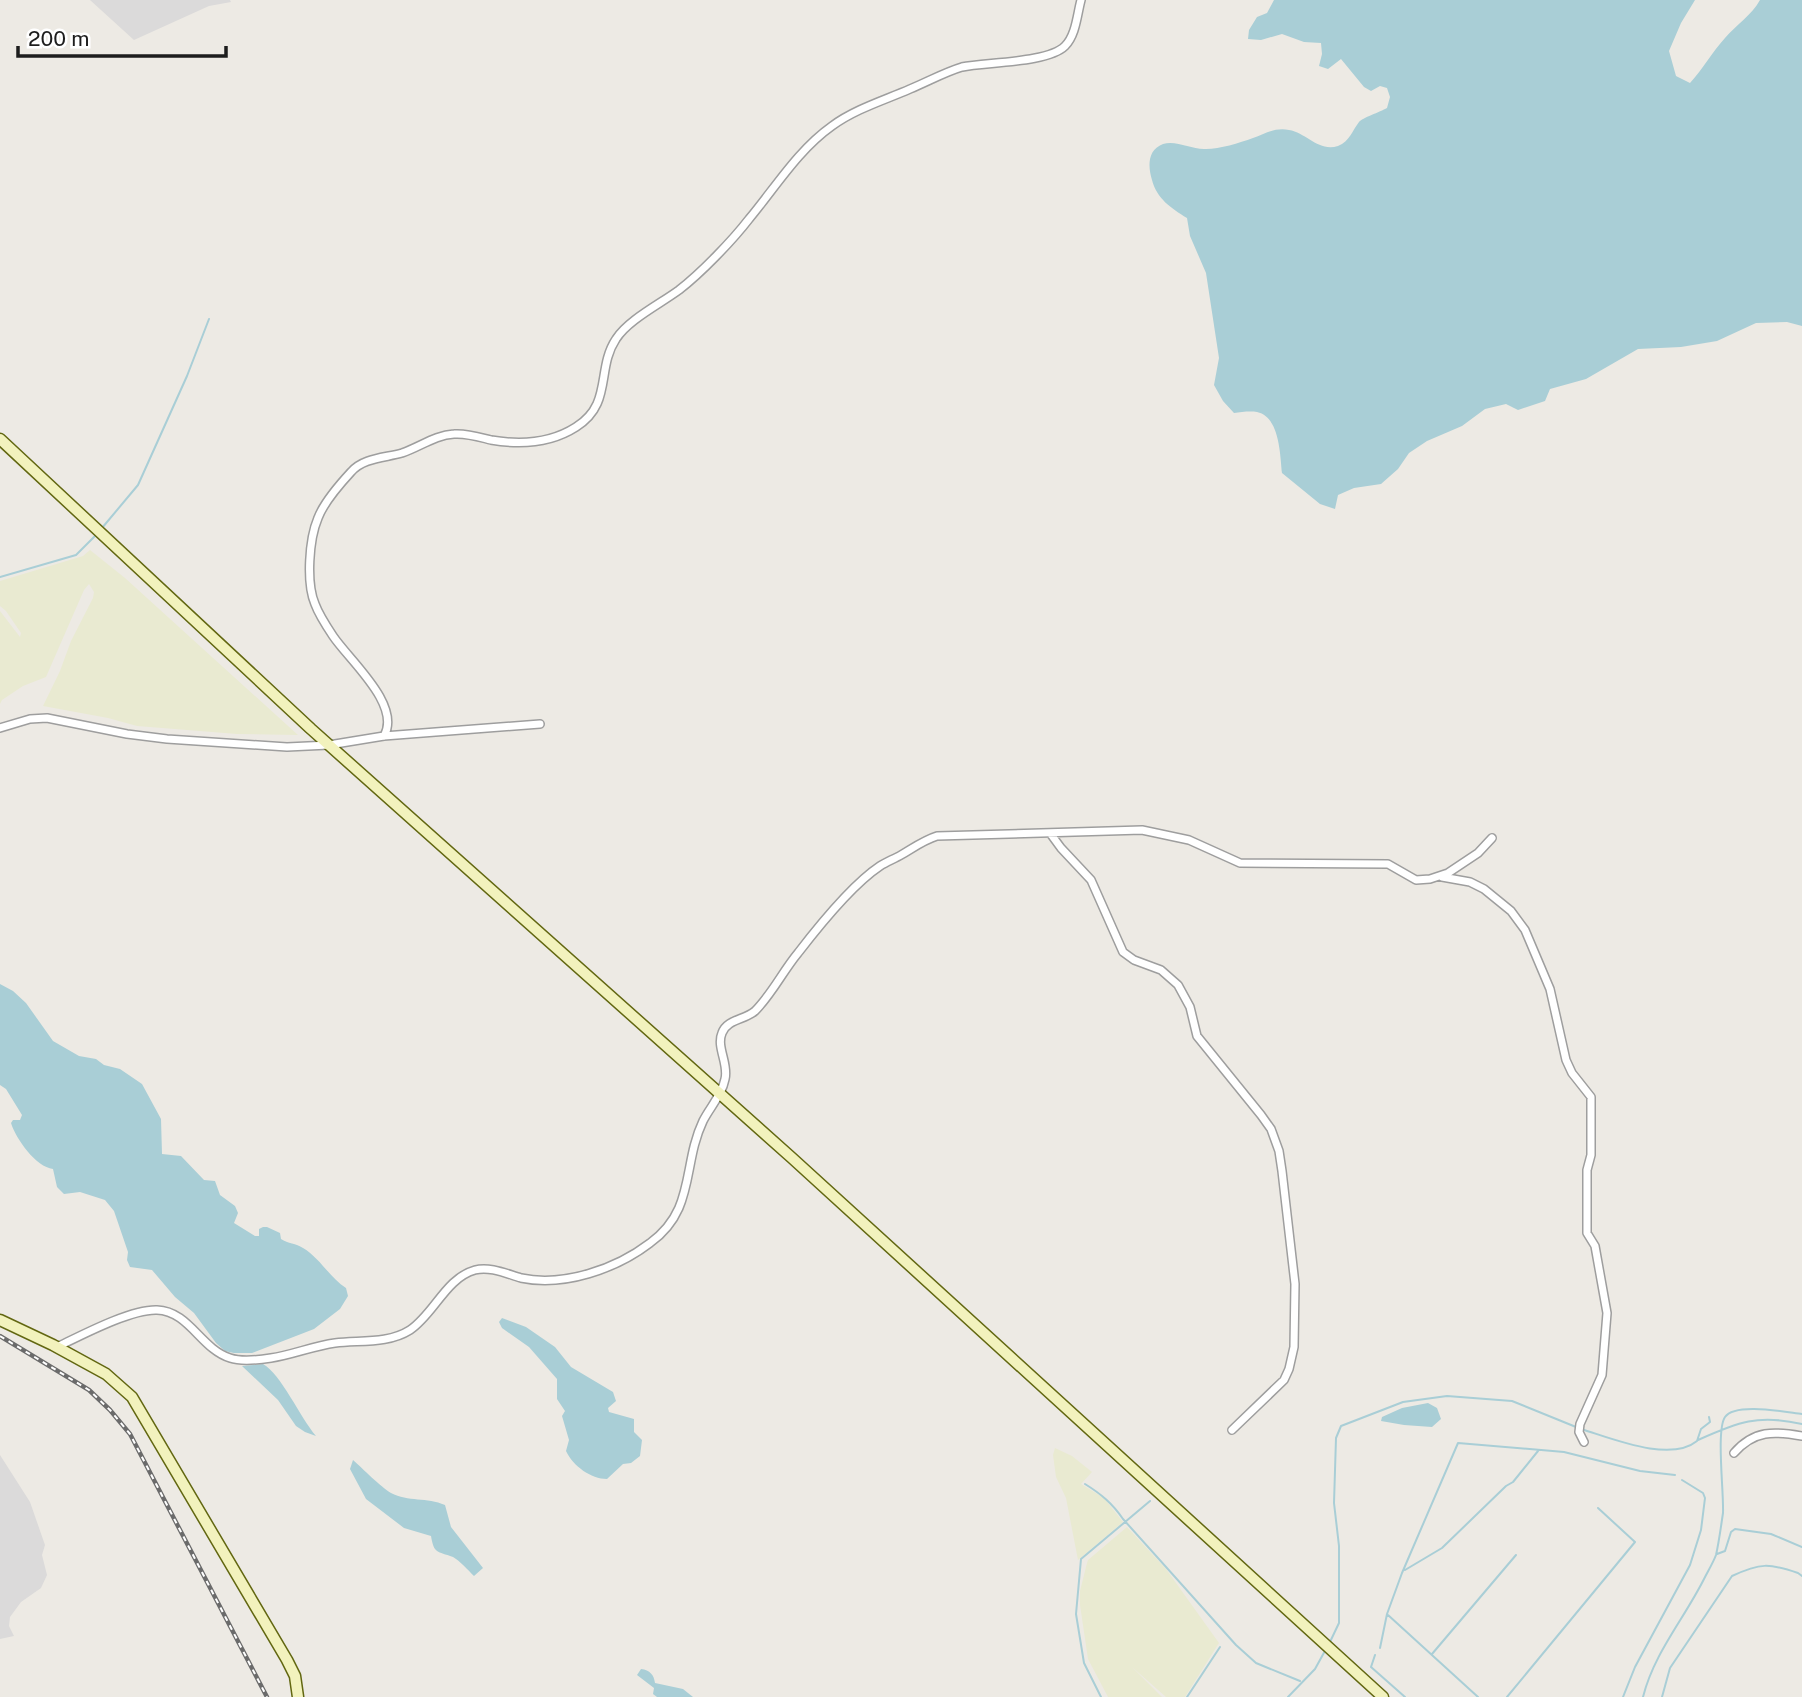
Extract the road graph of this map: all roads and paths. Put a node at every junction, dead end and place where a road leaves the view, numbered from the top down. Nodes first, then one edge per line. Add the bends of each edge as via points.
1 (1081, 0) edge
2 (0, 439) edge
3 (540, 724) dead end
4 (0, 728) edge
5 (384, 736) junction
6 (329, 745) junction
7 (1050, 833) junction
8 (1492, 838) dead end
9 (1438, 876) junction
10 (720, 1094) junction
11 (0, 1321) edge
12 (57, 1347) junction
13 (1232, 1430) dead end
14 (1802, 1436) edge
15 (1584, 1442) dead end
16 (1734, 1453) dead end
17 (298, 1697) edge
18 (1384, 1697) edge

1 - 5 street via 1072,36 1052,54 961,68 828,128 747,222 682,288 617,337 601,397 578,426 547,440 522,442 445,435 368,461 350,473 318,518 310,589 334,637 374,685 388,717
2 - 6 main road
3 - 5 street
4 - 6 street via 47,718 167,739 287,747
5 - 6 street
6 - 10 main road
7 - 9 street via 1142,830 1189,839 1240,863 1388,864 1416,880
7 - 10 street via 937,836 879,867 797,953 754,1012 722,1031 727,1067
7 - 13 street via 1091,880 1123,952 1161,970 1178,985 1190,1007 1196,1036 1261,1115 1279,1151 1295,1284 1294,1347 1284,1380
8 - 9 street via 1478,853
9 - 15 street via 1484,889 1511,911 1525,930 1550,989 1566,1060 1591,1097 1587,1233 1595,1246 1606,1313 1602,1375 1580,1424
10 - 12 street via 703,1122 675,1219 652,1243 617,1263 539,1280 478,1269 452,1283 412,1329 400,1335 334,1343 272,1358 230,1358 209,1346 177,1316 157,1310 128,1316
10 - 18 main road
11 - 12 main road
12 - 17 main road via 106,1374 132,1396 287,1660
14 - 16 street via 1765,1433 1744,1441

